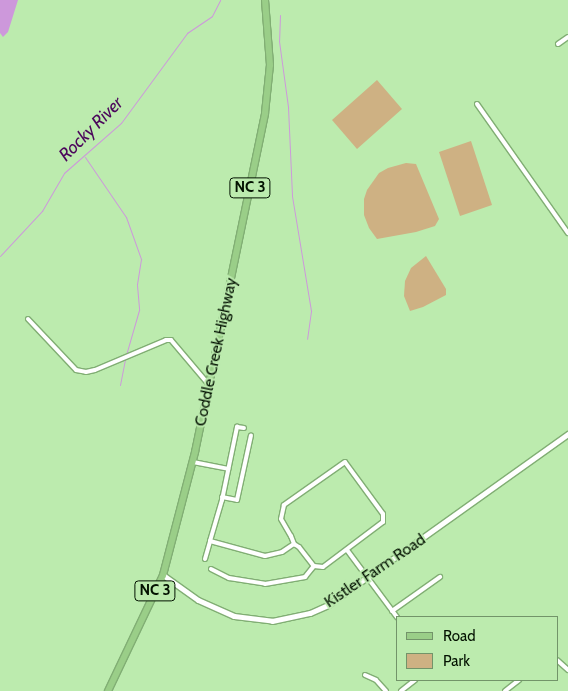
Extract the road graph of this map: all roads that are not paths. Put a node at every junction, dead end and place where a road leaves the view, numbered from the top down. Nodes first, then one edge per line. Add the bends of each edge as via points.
1 (266, 0) edge
2 (568, 37) edge
3 (558, 44) dead end
4 (477, 104) dead end
5 (568, 233) edge
6 (28, 319) dead end
7 (209, 385) junction
8 (244, 428) dead end
9 (568, 434) edge
10 (251, 435) dead end
11 (193, 462) junction
12 (228, 469) junction
13 (222, 497) junction
14 (210, 541) junction
15 (294, 544) junction
16 (347, 550) junction
17 (205, 559) dead end
18 (314, 566) junction
19 (212, 569) dead end
20 (163, 575) junction
21 (367, 577) junction
22 (440, 577) dead end
23 (392, 611) junction
24 (396, 616) edge
25 (558, 661) edge
26 (568, 670) edge
27 (365, 675) dead end
28 (414, 681) edge
29 (518, 681) edge
30 (108, 691) edge
31 (386, 691) edge
32 (401, 691) edge
33 (505, 691) edge

1 - 7 main road, Coddle Creek Highway / NC 3 via 270,65 265,113
2 - 3 street
4 - 5 street
6 - 7 street via 76,370 95,370 172,340
7 - 11 main road, Coddle Creek Highway / NC 3
8 - 12 street via 237,427
9 - 21 street, Kistler Farm Road
10 - 13 street via 237,500
11 - 12 street
11 - 20 main road, Coddle Creek Highway / NC 3
12 - 13 street
13 - 14 street
14 - 15 street via 265,556 282,552
14 - 17 street
15 - 16 street via 281,519 284,505 345,462 384,518 381,525
15 - 18 street
16 - 18 street via 323,567
16 - 21 street
18 - 19 street via 305,577 264,584 230,578
20 - 21 street, Kistler Farm Road via 215,609 243,618 272,621 310,613 328,605
20 - 30 main road, Coddle Creek Highway / NC 3
21 - 23 street
22 - 23 street
23 - 24 street
25 - 26 street
27 - 31 street via 376,680
28 - 32 street
29 - 33 street

